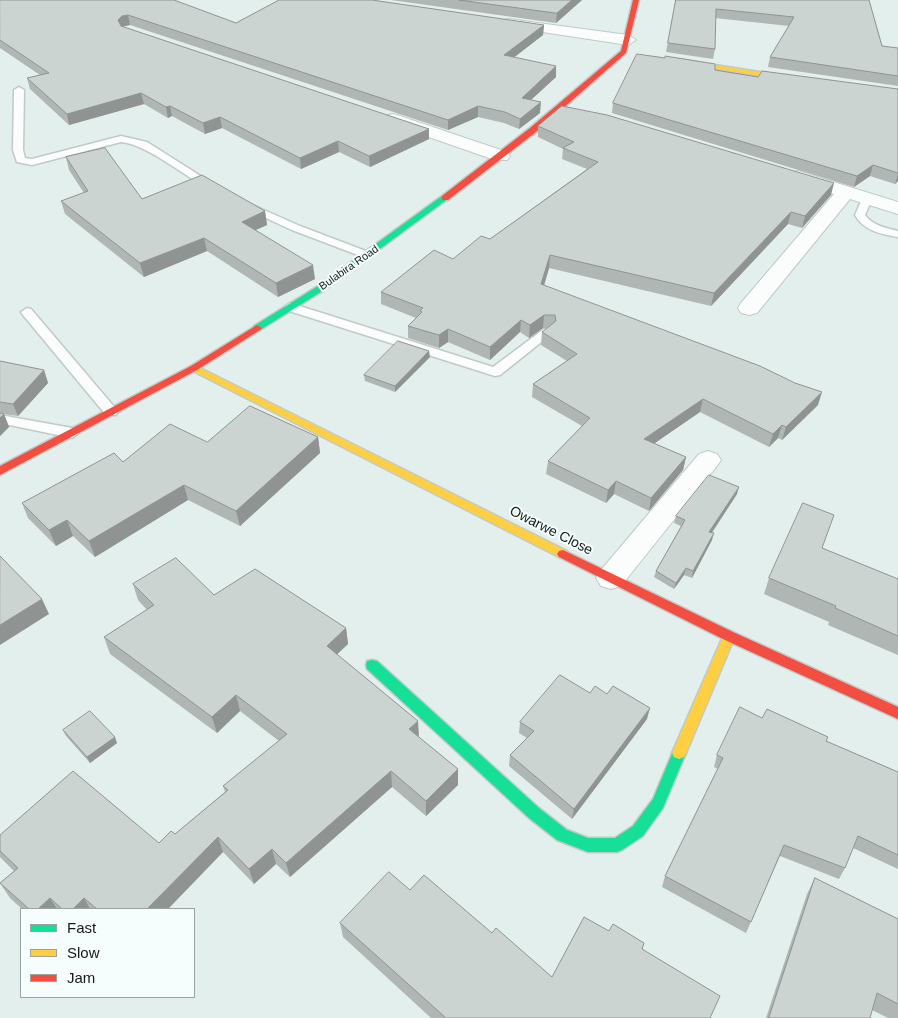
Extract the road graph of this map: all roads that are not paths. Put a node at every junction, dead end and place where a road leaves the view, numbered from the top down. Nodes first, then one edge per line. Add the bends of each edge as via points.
1 (636, 0) edge
2 (496, 21) edge
3 (628, 48) junction
4 (668, 60) edge
5 (810, 81) edge
6 (19, 90) dead end
7 (562, 105) junction
8 (581, 111) edge
9 (374, 113) edge
10 (501, 156) junction
11 (780, 172) edge
12 (846, 192) junction
13 (867, 198) junction
14 (898, 208) edge
15 (898, 234) edge
16 (367, 255) junction
17 (290, 307) junction
18 (749, 308) dead end
19 (27, 312) dead end
20 (548, 332) edge
21 (194, 368) junction
22 (111, 412) junction
23 (0, 419) edge
24 (72, 433) junction
25 (708, 460) dead end
26 (0, 471) edge
27 (611, 578) junction
28 (729, 636) junction
29 (372, 664) dead end
30 (898, 713) edge

1 - 3 street
2 - 3 street
3 - 7 street, Bulabira Road
4 - 5 street
6 - 16 lane via 18,150 21,160 32,162 120,139 134,139 146,143 174,165 231,197 296,228
7 - 8 street
7 - 10 street, Bulabira Road
9 - 10 street
10 - 16 street, Bulabira Road
11 - 12 street
12 - 13 street
12 - 18 street
13 - 14 street
13 - 15 lane via 860,215 863,222
16 - 17 street, Bulabira Road
17 - 20 lane via 495,372
17 - 21 street, Bulabira Road
19 - 22 lane
21 - 22 street, Bulabira Road
21 - 27 street, Owarwe Close
22 - 24 street, Bulabira Road
23 - 24 lane
24 - 26 street, Bulabira Road
25 - 27 street
27 - 28 street, Owarwe Close
28 - 29 street via 658,803 638,831 617,845 588,845 562,835
28 - 30 street, Owarwe Close

